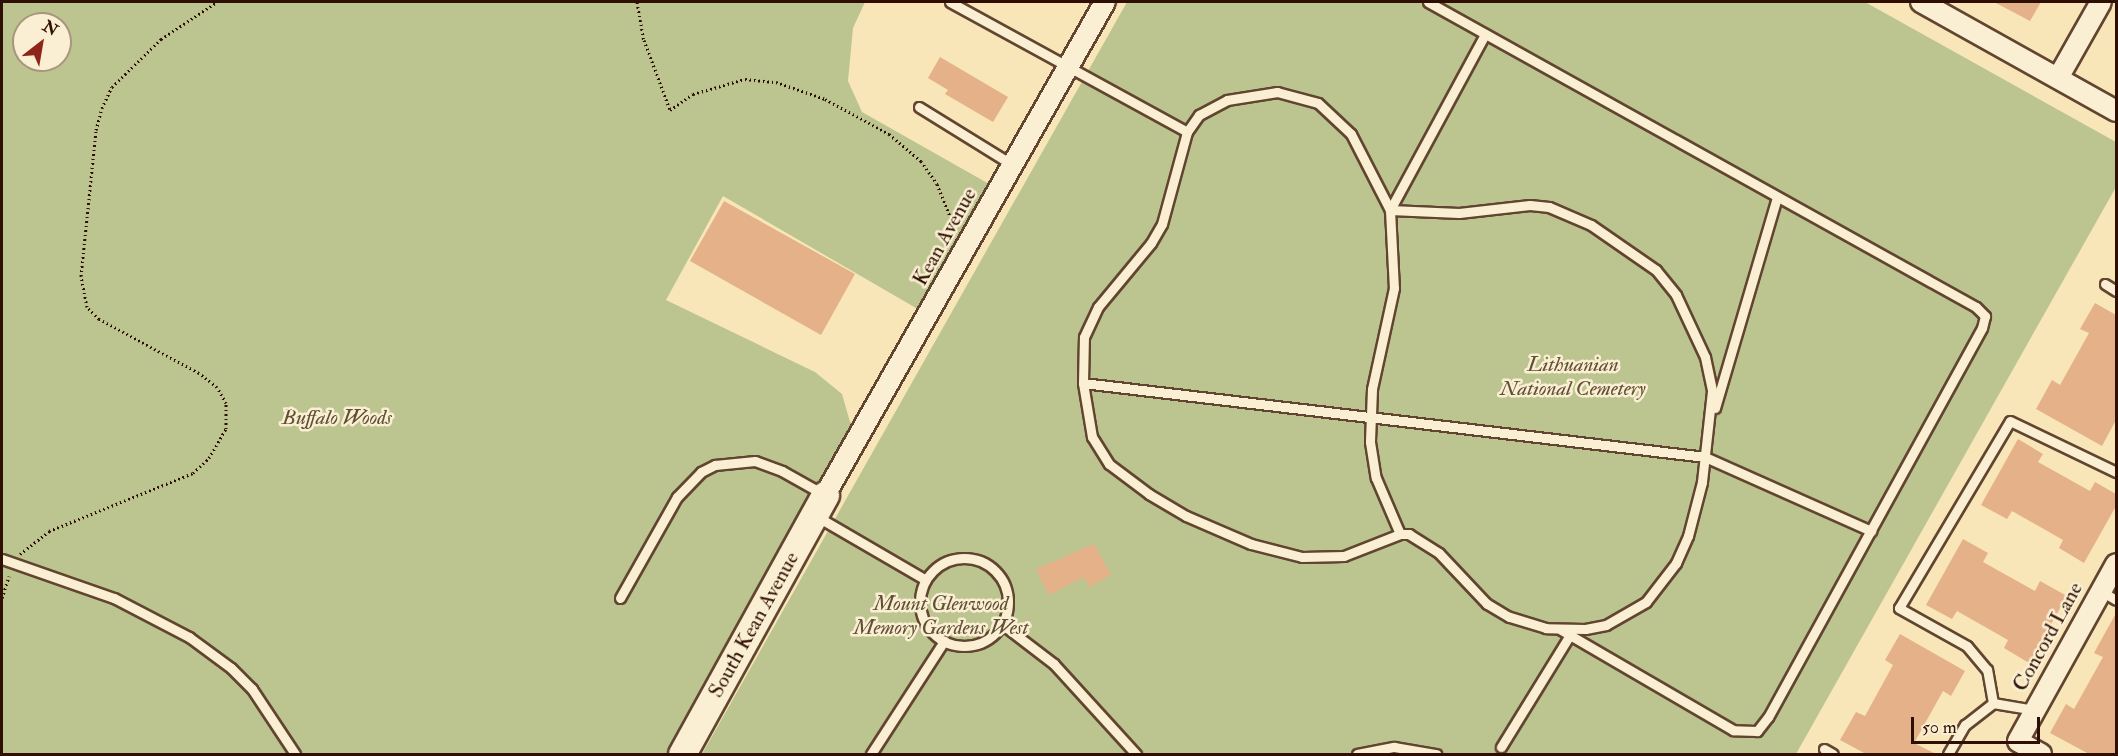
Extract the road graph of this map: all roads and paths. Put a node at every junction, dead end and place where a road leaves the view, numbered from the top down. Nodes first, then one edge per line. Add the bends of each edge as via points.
1 (217, 2) edge
2 (637, 2) edge
3 (950, 2) edge
4 (1105, 2) edge
5 (1428, 2) edge
6 (1921, 2) edge
7 (2101, 2) edge
8 (1485, 34) junction
9 (1069, 64) junction
10 (2058, 78) junction
11 (919, 107) dead end
12 (2116, 111) edge
13 (1187, 132) junction
14 (1013, 165) junction
15 (1777, 198) junction
16 (1390, 210) junction
17 (954, 268) junction
18 (2105, 284) dead end
19 (2116, 291) edge
20 (1083, 383) junction
21 (1369, 418) junction
22 (1712, 421) junction
23 (1705, 457) junction
24 (2116, 472) edge
25 (820, 505) junction
26 (1870, 531) junction
27 (1400, 534) junction
28 (2, 559) edge
29 (14, 564) junction
30 (2116, 564) edge
31 (926, 580) junction
32 (2109, 596) edge
33 (2, 598) edge
34 (620, 598) dead end
35 (1003, 625) junction
36 (1560, 629) junction
37 (1570, 635) junction
38 (944, 641) junction
39 (1993, 703) junction
40 (2035, 710) junction
41 (1501, 747) dead end
42 (1824, 749) dead end
43 (295, 754) edge
44 (682, 754) edge
45 (871, 754) edge
46 (1136, 754) edge
47 (1358, 754) edge
48 (1436, 754) edge
49 (1833, 754) edge
50 (1948, 754) edge
51 (2041, 754) edge

1 - 29 path via 161,39 128,69 107,97 96,130 81,276 87,307 99,319 199,373 217,387 226,403 226,429 209,459 193,473 49,531 22,550
2 - 17 path via 644,40 670,110 693,94 715,86 745,79 776,82 825,99 889,134 921,161 937,184 951,219
3 - 9 lane
4 - 9 street, Kean Avenue
5 - 8 lane
6 - 10 street
7 - 10 street
8 - 15 lane
8 - 16 lane
9 - 13 lane
9 - 14 street, Kean Avenue
10 - 12 street
11 - 14 lane
13 - 16 lane via 1211,107 1242,95 1277,92 1304,96 1335,116 1351,134
13 - 20 lane via 1162,224 1090,321 1084,337
14 - 17 street, Kean Avenue
15 - 22 lane
15 - 26 lane via 1976,307 1985,316 1982,328
16 - 21 lane via 1394,288
16 - 22 lane via 1459,213 1507,206 1549,207 1627,247 1656,270 1693,327 1712,391
17 - 25 street, Kean Avenue
18 - 19 lane
20 - 21 lane
20 - 27 lane via 1092,437 1109,464 1127,480 1186,516 1251,544 1313,558 1344,556
21 - 23 lane
21 - 27 lane via 1376,478
22 - 23 lane
23 - 26 lane
23 - 36 lane via 1688,536 1662,586 1646,602 1606,625
24 - 39 lane via 2010,421 1899,608 1967,646 1987,670
25 - 31 lane
25 - 34 lane via 762,463 715,465 689,482 677,497
25 - 44 street, South Kean Avenue
26 - 37 lane via 1757,731 1733,730
27 - 36 lane via 1439,553 1487,604 1529,625
28 - 29 lane
29 - 33 path
29 - 43 lane via 114,598 189,637 252,689
30 - 32 street, Concord Lane
31 - 35 lane via 945,563 958,559 988,565 1006,587 1008,612
31 - 38 lane via 922,614 934,634
32 - 40 street, Concord Lane
35 - 38 lane via 985,641 971,646
35 - 46 lane via 1047,657
36 - 37 lane
37 - 41 lane
38 - 45 lane
39 - 40 lane
39 - 50 lane via 1965,725
40 - 51 street, Concord Lane via 2018,741
42 - 49 lane
47 - 48 lane via 1394,747

